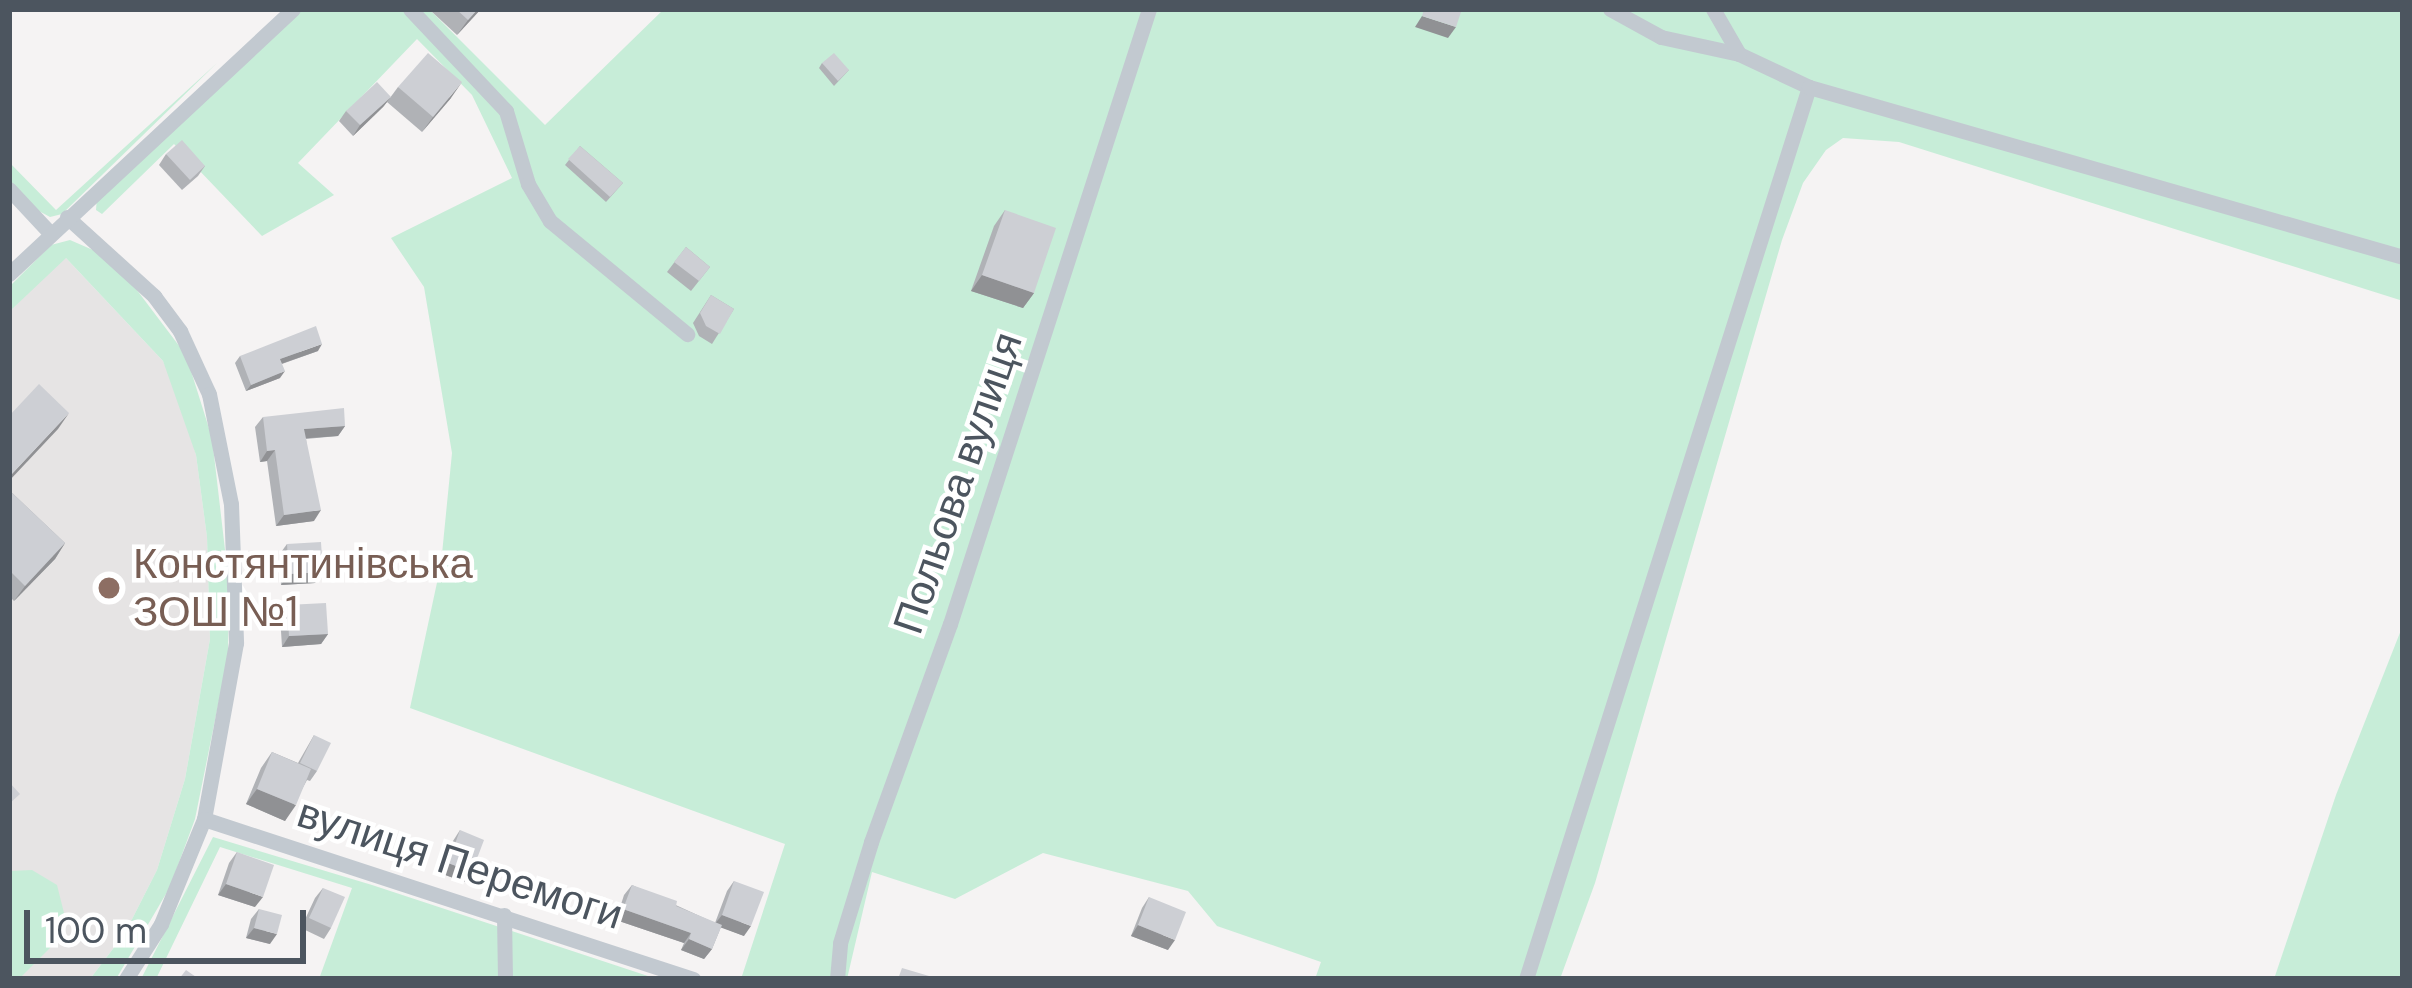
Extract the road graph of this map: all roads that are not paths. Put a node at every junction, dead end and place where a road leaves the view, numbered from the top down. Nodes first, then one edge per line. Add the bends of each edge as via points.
1 (293, 9) edge
2 (410, 9) edge
3 (1150, 9) edge
4 (1610, 9) edge
5 (1713, 9) edge
6 (1739, 54) junction
7 (1809, 87) junction
8 (9, 189) edge
9 (67, 218) junction
10 (50, 233) junction
11 (2403, 257) edge
12 (9, 274) edge
13 (687, 334) dead end
14 (204, 819) junction
15 (504, 915) junction
16 (126, 979) edge
17 (505, 979) edge
18 (693, 979) edge
19 (837, 979) edge
20 (1526, 979) edge

1 - 9 street
2 - 13 street via 506,111 528,184 550,221
3 - 19 street, Польова вулиця via 871,842
4 - 6 street via 1661,37
5 - 6 street
6 - 7 street
7 - 11 street
7 - 20 street
8 - 10 street
9 - 10 street
9 - 14 street via 131,273 180,331 224,454 236,643
10 - 12 street
14 - 15 street, вулиця Перемоги
14 - 16 street via 161,924
15 - 17 street
15 - 18 street, вулиця Перемоги

